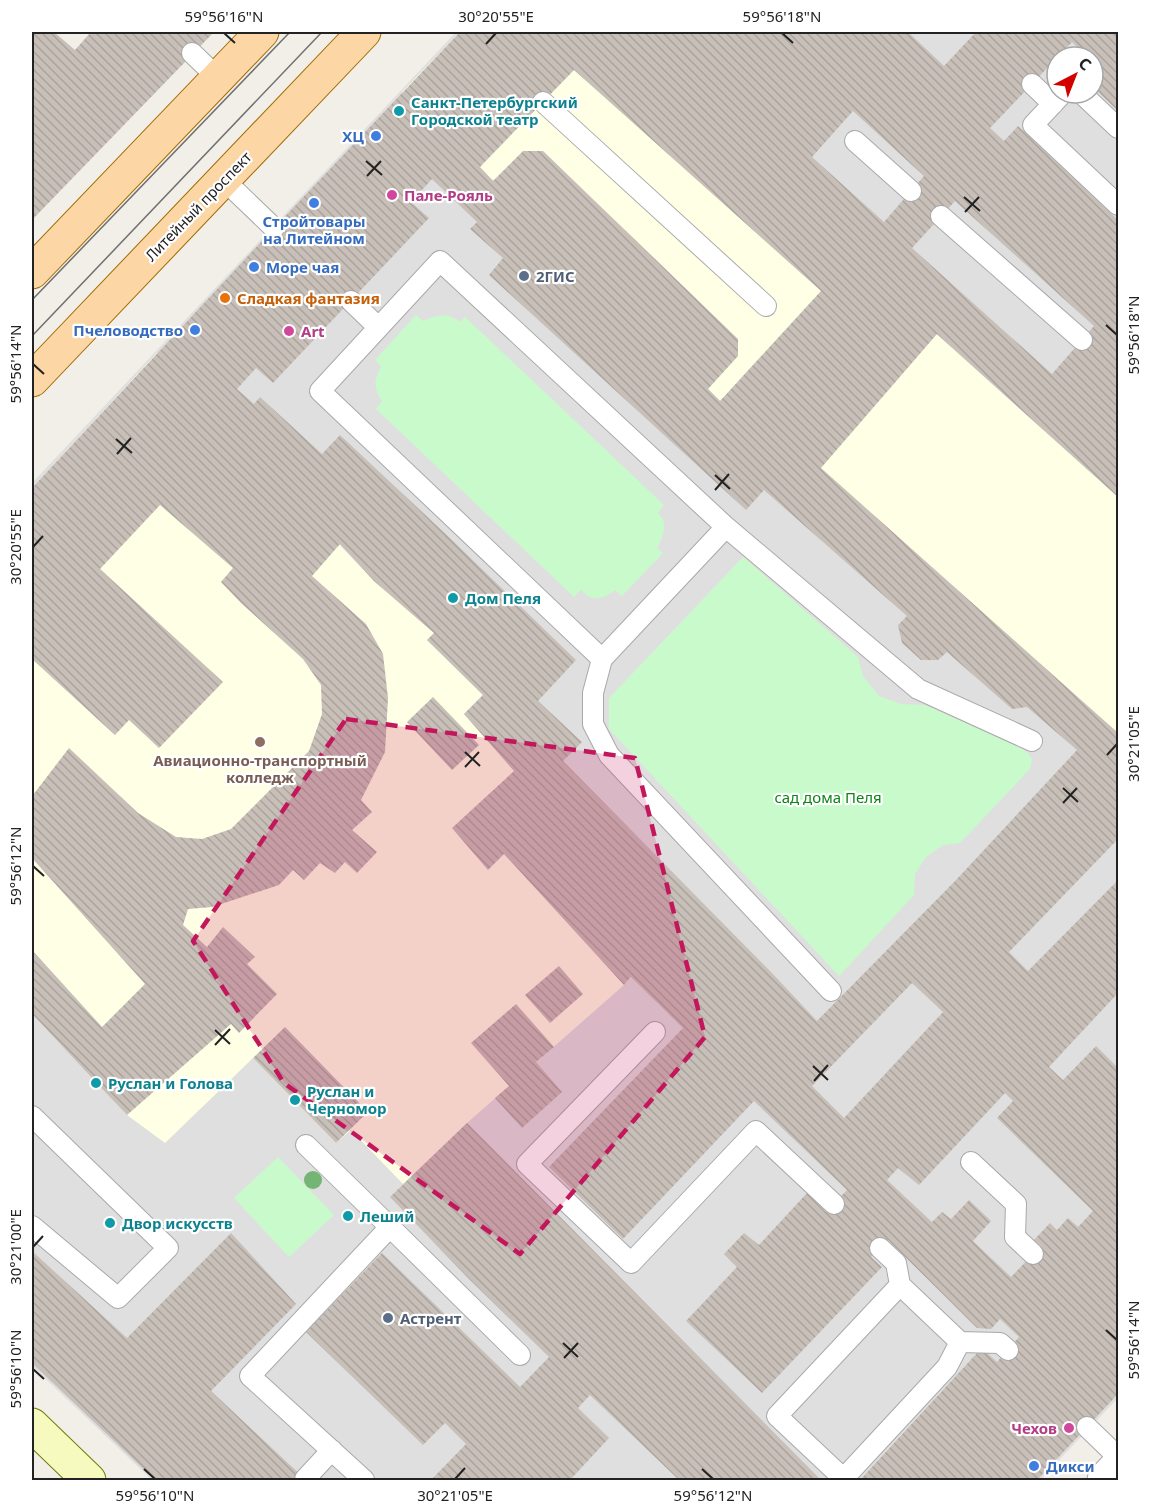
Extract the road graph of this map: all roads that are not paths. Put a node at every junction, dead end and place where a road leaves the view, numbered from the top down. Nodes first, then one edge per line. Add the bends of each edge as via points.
1 (262, 32) edge
2 (364, 32) edge
3 (192, 53) dead end
4 (218, 78) junction
5 (1032, 84) dead end
6 (1045, 91) edge
7 (543, 102) dead end
8 (1052, 105) edge
9 (1094, 105) edge
10 (1119, 128) edge
11 (855, 141) dead end
12 (223, 179) junction
13 (911, 191) dead end
14 (1119, 205) edge
15 (941, 216) dead end
16 (274, 228) dead end
17 (32, 272) edge
18 (351, 301) dead end
19 (766, 306) dead end
20 (378, 327) junction
21 (1082, 340) dead end
22 (32, 380) edge
23 (726, 527) junction
24 (602, 659) junction
25 (1032, 741) dead end
26 (831, 991) dead end
27 (655, 1032) dead end
28 (33, 1119) edge
29 (306, 1145) dead end
30 (971, 1162) dead end
31 (834, 1204) dead end
32 (32, 1226) edge
33 (390, 1227) junction
34 (880, 1248) dead end
35 (1033, 1254) dead end
36 (900, 1285) junction
37 (960, 1342) junction
38 (1008, 1350) dead end
39 (520, 1354) dead end
40 (32, 1425) edge
41 (1087, 1427) dead end
42 (332, 1450) junction
43 (1119, 1457) edge
44 (1119, 1465) edge
45 (305, 1479) dead end
46 (89, 1480) edge
47 (364, 1480) edge
48 (844, 1480) edge
49 (1104, 1480) edge

1 - 4 main road
2 - 12 main road, Литейный проспект
3 - 4 lane
4 - 17 main road
5 - 6 lane
7 - 19 lane
8 - 14 lane via 1033,125
9 - 10 lane
11 - 13 lane
12 - 16 lane
12 - 22 main road, Литейный проспект
15 - 21 lane
18 - 20 lane
20 - 23 lane via 440,261
20 - 24 lane via 320,391
23 - 24 lane
23 - 25 lane via 918,689
24 - 26 lane via 593,693 593,724 609,755
27 - 31 lane via 527,1164 631,1263 756,1131
28 - 32 lane via 168,1248 118,1298
29 - 33 lane
30 - 35 lane via 1016,1204 1015,1237
33 - 39 lane
33 - 42 lane via 250,1376
34 - 36 lane via 896,1263
36 - 37 lane
36 - 48 lane via 777,1416
37 - 38 lane via 1000,1343
37 - 48 lane via 947,1367
40 - 46 main road
41 - 43 lane
42 - 45 lane
42 - 47 lane
44 - 49 street

